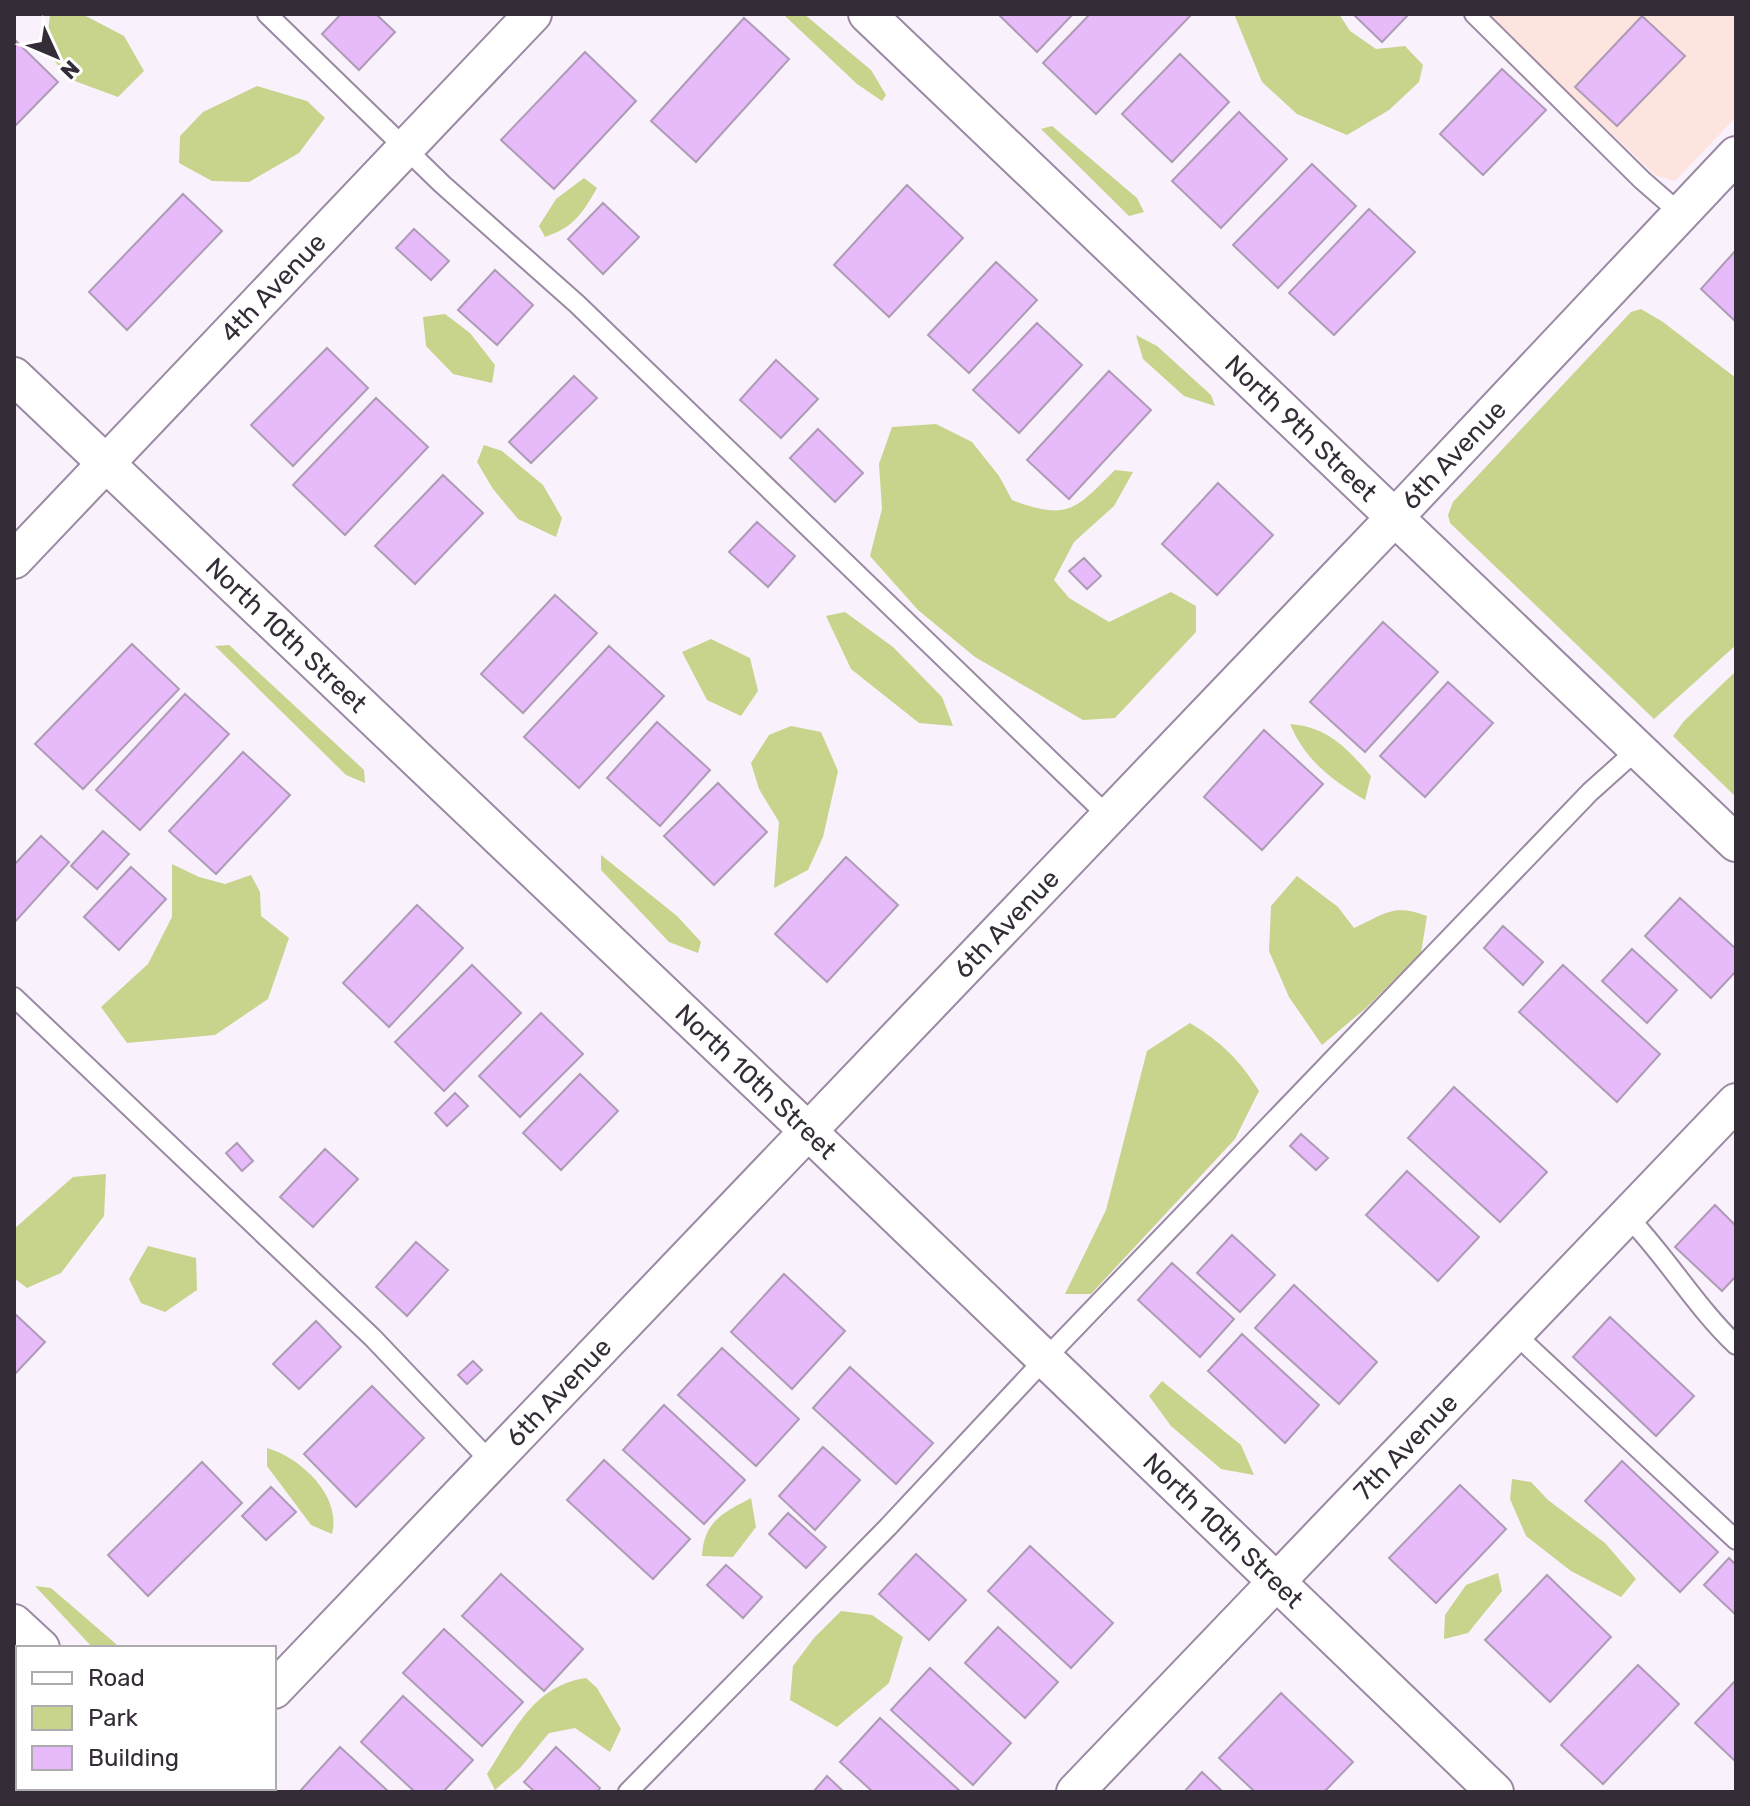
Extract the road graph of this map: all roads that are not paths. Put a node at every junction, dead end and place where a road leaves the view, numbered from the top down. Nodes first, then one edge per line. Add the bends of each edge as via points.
1 (267, 14) edge
2 (533, 14) edge
3 (867, 14) edge
4 (1474, 14) edge
5 (405, 149) junction
6 (1736, 155) edge
7 (1681, 214) junction
8 (14, 376) edge
9 (106, 463) junction
10 (1395, 517) junction
11 (14, 560) edge
12 (1638, 749) junction
13 (1109, 817) junction
14 (1736, 843) edge
15 (14, 997) edge
16 (1736, 1102) edge
17 (808, 1131) junction
18 (1627, 1216) junction
19 (1514, 1333) junction
20 (1736, 1345) edge
21 (1045, 1359) junction
22 (491, 1462) junction
23 (1736, 1540) edge
24 (1277, 1582) junction
25 (14, 1623) edge
26 (39, 1646) edge
27 (276, 1688) edge
28 (628, 1792) edge
29 (1075, 1792) edge
30 (1495, 1792) edge

1 - 5 lane
2 - 5 street, 4th Avenue
3 - 10 street, North 9th Street
4 - 7 lane
5 - 9 street, 4th Avenue
5 - 13 lane via 577,304
6 - 7 street, 6th Avenue
7 - 10 street, 6th Avenue
8 - 9 street, North 10th Street
9 - 11 street, 4th Avenue
9 - 17 street, North 10th Street
10 - 12 street, North 9th Street
10 - 13 street, 6th Avenue
12 - 14 street, North 9th Street
12 - 21 lane via 1590,792
13 - 17 street, 6th Avenue
15 - 22 lane via 373,1338
16 - 18 street, 7th Avenue
17 - 21 street, North 10th Street
17 - 22 street, 6th Avenue
18 - 19 street, 7th Avenue
18 - 20 lane
19 - 23 lane
19 - 24 street, 7th Avenue
21 - 24 street, North 10th Street
21 - 28 lane
22 - 27 street, 6th Avenue
24 - 29 street, 7th Avenue
24 - 30 street, North 10th Street
25 - 26 street

